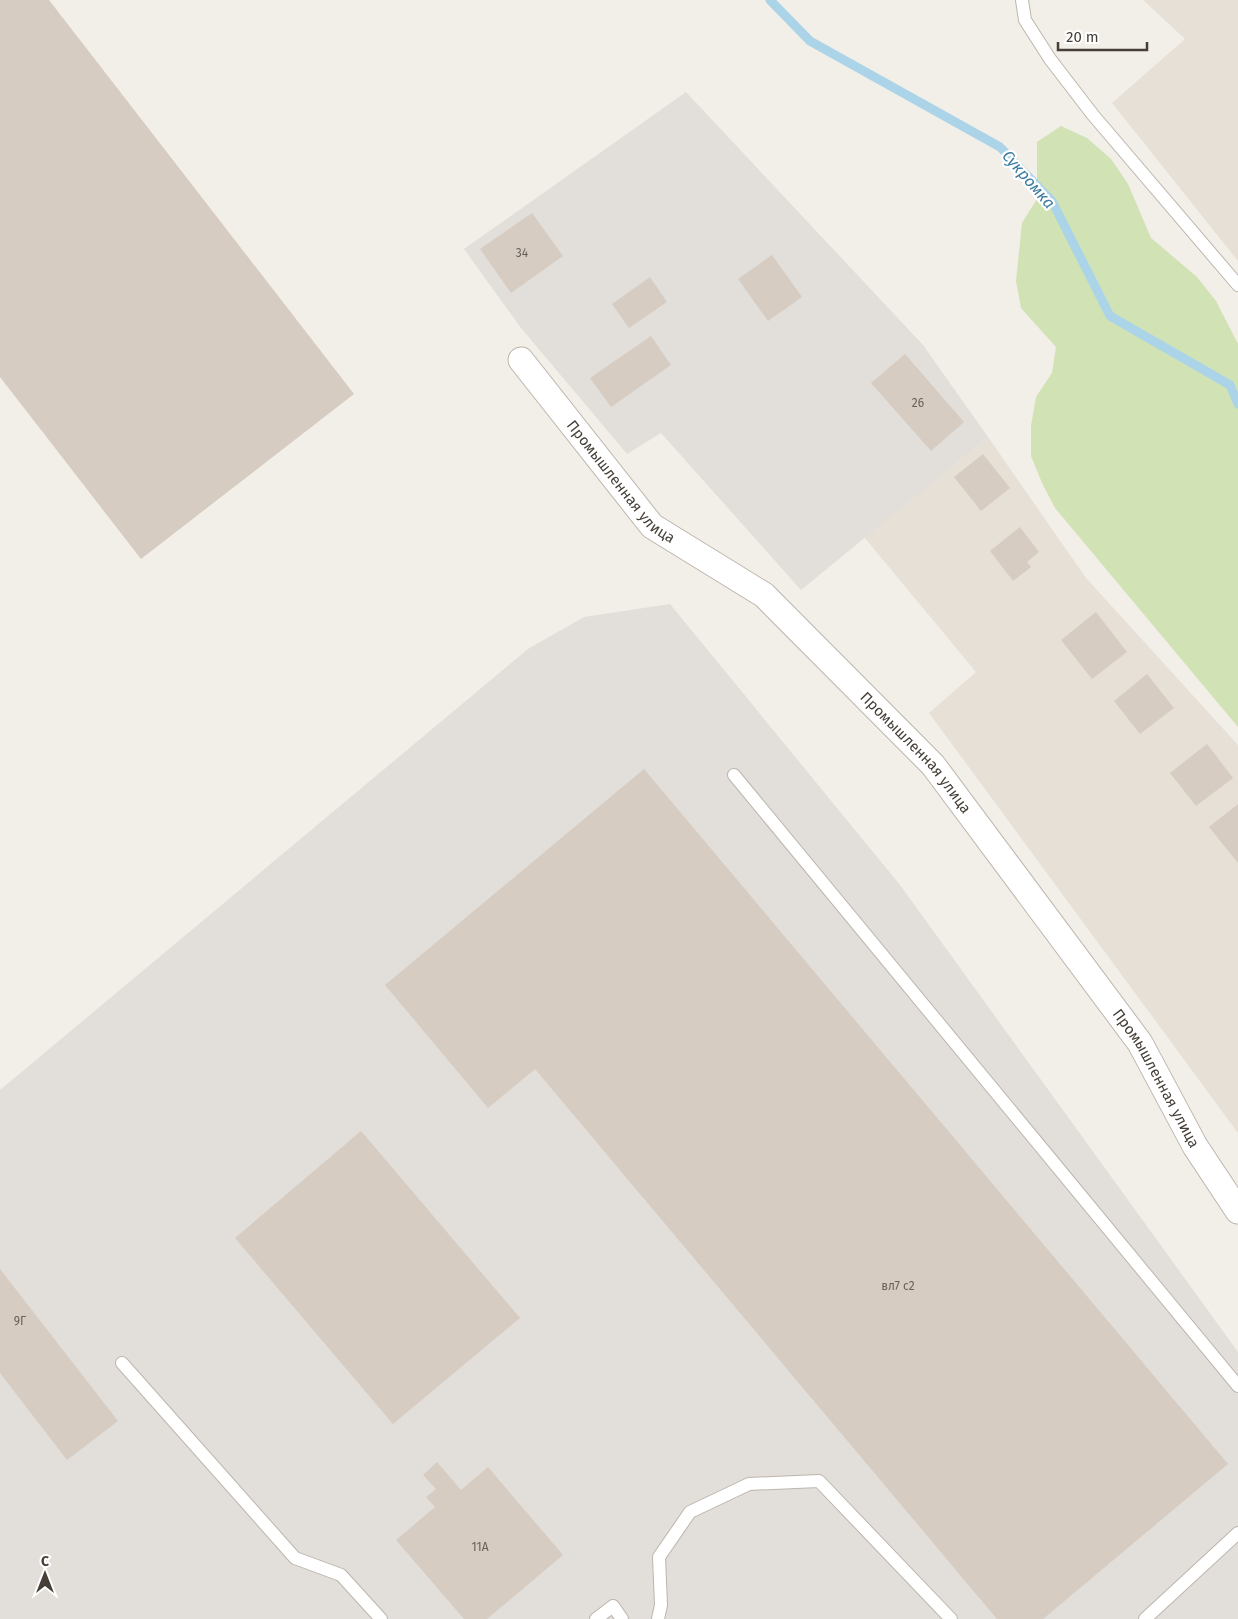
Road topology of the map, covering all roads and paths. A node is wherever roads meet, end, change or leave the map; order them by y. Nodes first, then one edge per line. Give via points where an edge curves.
1 (1022, 0) edge
2 (1238, 284) edge
3 (521, 360) dead end
4 (734, 775) dead end
5 (1238, 1211) edge
6 (122, 1363) dead end
7 (1238, 1386) edge
8 (1238, 1533) edge
9 (381, 1619) edge
10 (596, 1619) edge
11 (622, 1619) edge
12 (658, 1619) edge
13 (951, 1619) edge
14 (1145, 1619) edge

1 - 2 lane via 1025,20 1055,66
3 - 5 street, Промышленная улица via 652,526 764,595 933,765 1140,1043 1195,1146
4 - 7 lane
6 - 9 lane via 295,1558 341,1575
8 - 14 lane
10 - 11 lane via 613,1606
12 - 13 lane via 661,1605 659,1558 690,1512 749,1484 819,1480

